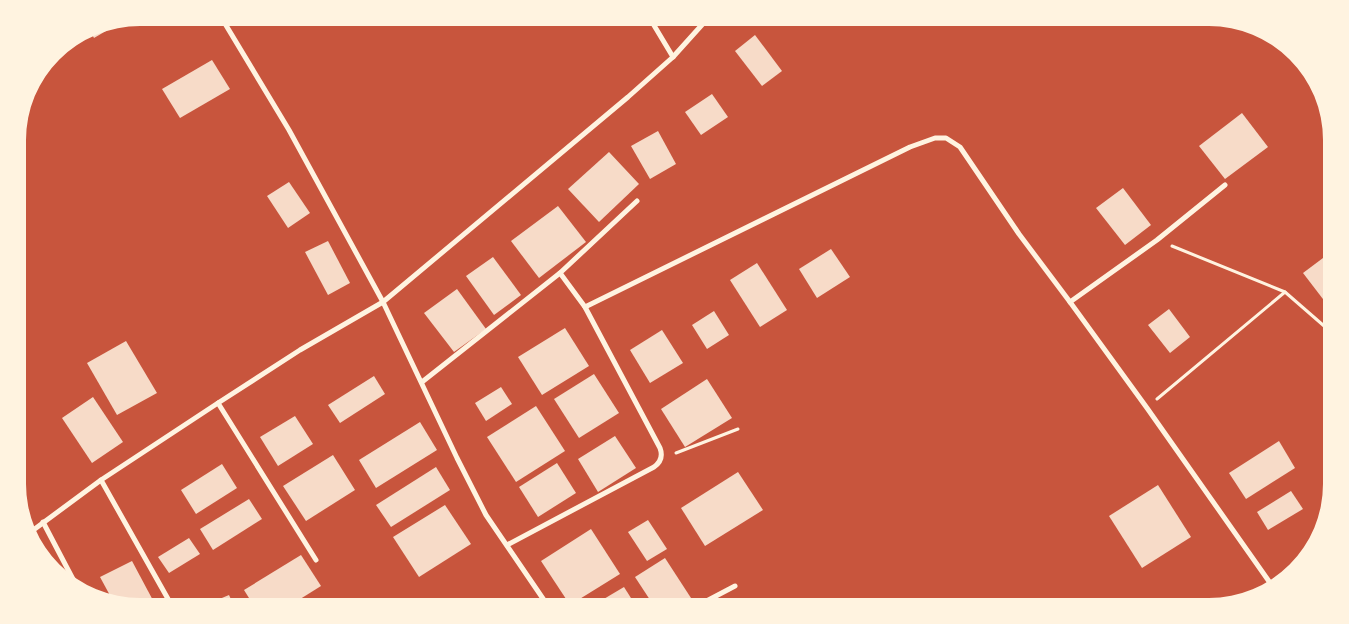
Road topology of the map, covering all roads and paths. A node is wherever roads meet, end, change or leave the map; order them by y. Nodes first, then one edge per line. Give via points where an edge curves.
1 (227, 26) edge
2 (654, 26) edge
3 (702, 26) edge
4 (673, 57) junction
5 (1225, 185) dead end
6 (637, 201) dead end
7 (1157, 240) junction
8 (560, 273) junction
9 (1285, 292) junction
10 (383, 302) junction
11 (1070, 302) junction
12 (584, 307) junction
13 (1323, 325) edge
14 (422, 382) junction
15 (218, 403) junction
16 (1147, 408) junction
17 (738, 428) dead end
18 (661, 458) junction
19 (101, 480) junction
20 (43, 522) junction
21 (36, 528) edge
22 (507, 545) junction
23 (316, 560) dead end
24 (70, 573) edge
25 (1268, 580) edge
26 (735, 586) dead end
27 (167, 598) edge
28 (543, 598) edge
29 (712, 598) edge

1 - 10 street via 289,130
2 - 4 street
3 - 4 street
4 - 10 street
5 - 7 street
6 - 8 street
7 - 9 path
7 - 11 street
8 - 12 street
8 - 14 street
9 - 13 path
9 - 16 path
10 - 14 street
10 - 15 street
11 - 12 street via 960,147 946,138 935,138 910,147
11 - 16 street
12 - 18 street via 660,448
14 - 22 street via 456,458 486,515
15 - 19 street
15 - 23 street
16 - 25 street
17 - 18 path
18 - 22 street via 654,466
19 - 20 street
19 - 27 street
20 - 21 street
20 - 24 street
22 - 28 street
26 - 29 street

